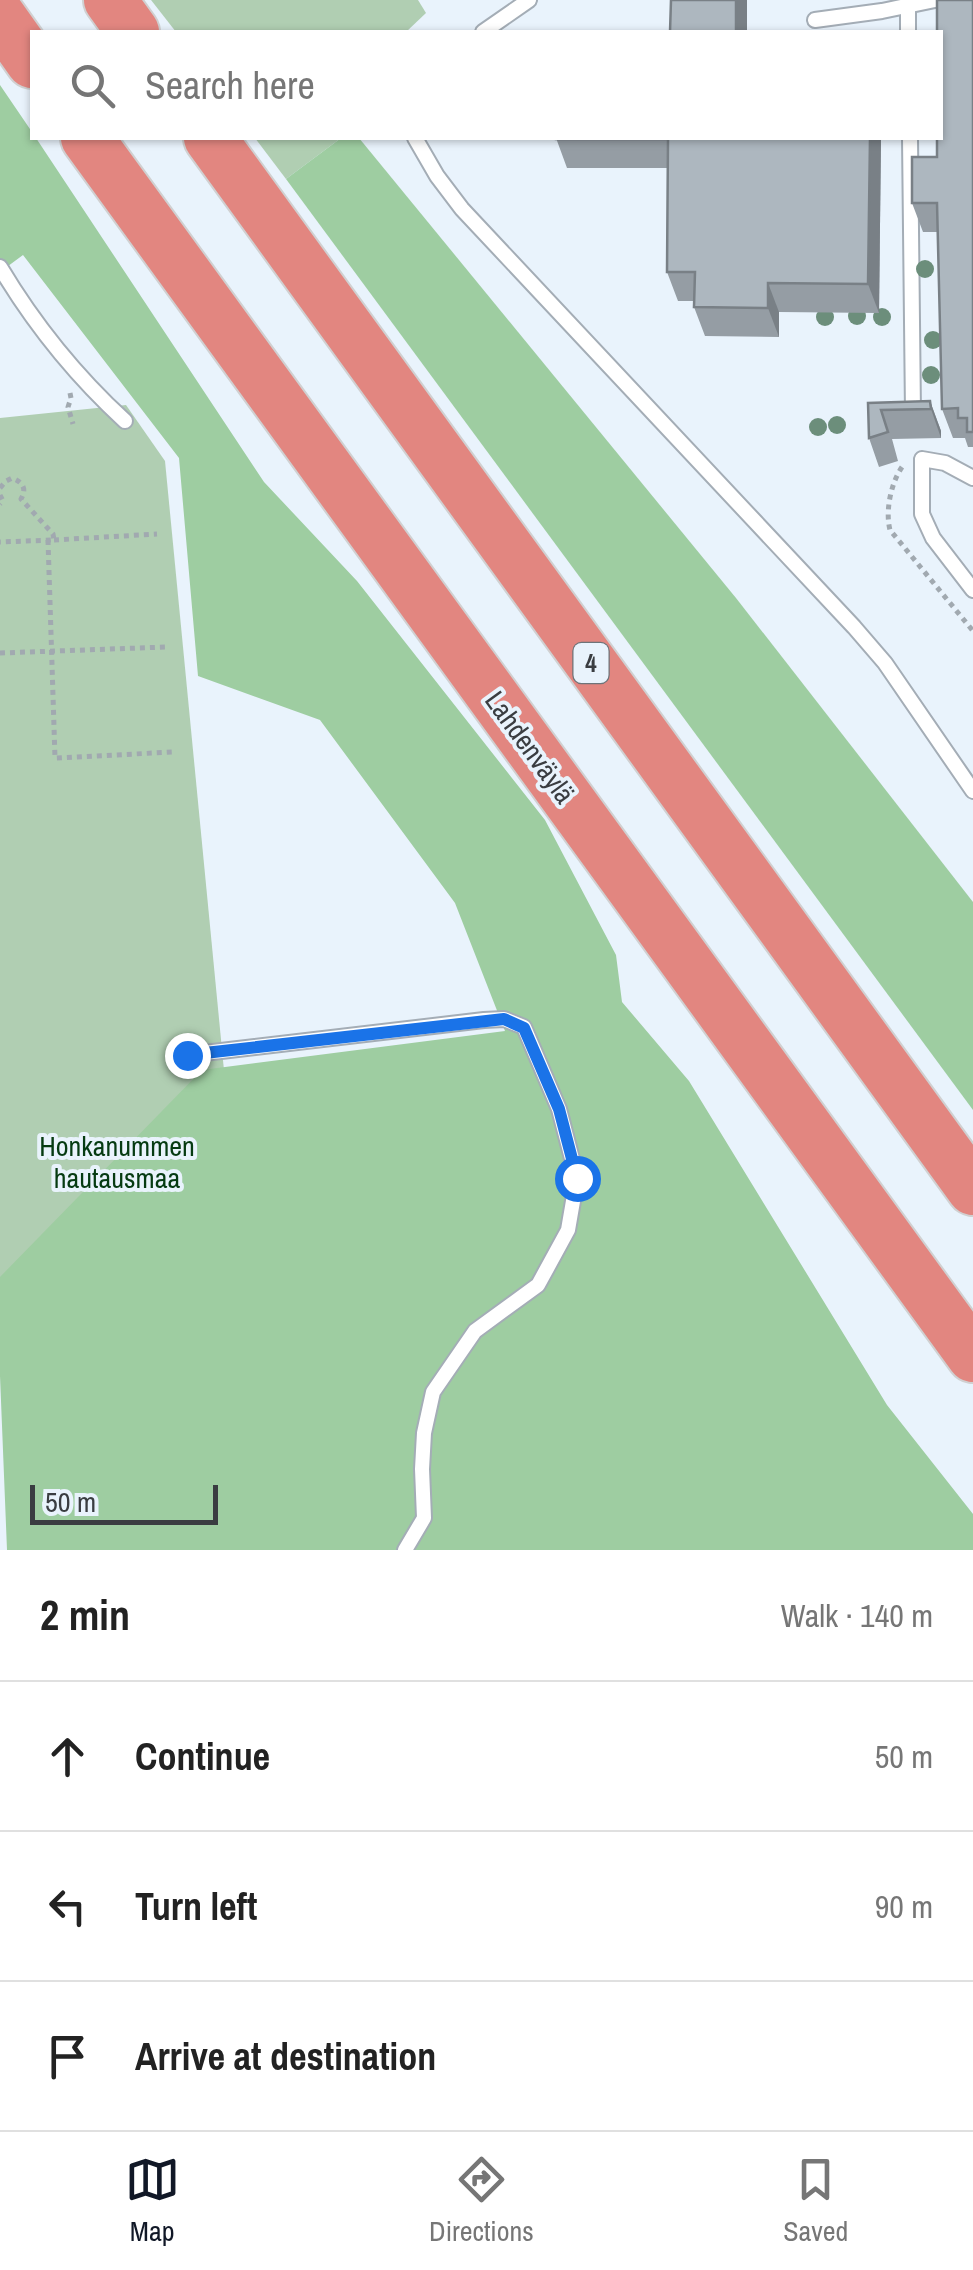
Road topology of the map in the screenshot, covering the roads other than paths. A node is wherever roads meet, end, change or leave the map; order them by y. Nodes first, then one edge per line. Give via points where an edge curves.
1 (110, 0) edge
2 (530, 0) edge
3 (935, 0) edge
4 (908, 3) edge
5 (0, 17) edge
6 (814, 20) dead end
7 (132, 30) edge
8 (486, 30) edge
9 (908, 30) edge
10 (30, 59) edge
11 (88, 140) edge
12 (211, 140) edge
13 (416, 140) edge
14 (910, 140) edge
15 (0, 267) edge
16 (913, 413) edge
17 (125, 421) dead end
18 (973, 478) edge
19 (973, 590) edge
20 (973, 790) edge
21 (187, 1055) dead end
22 (973, 1189) edge
23 (973, 1356) edge
24 (405, 1550) edge

1 - 7 highway
2 - 8 lane
3 - 4 lane
4 - 6 lane
4 - 9 lane
5 - 10 highway
11 - 23 highway, Lahdenväylä
12 - 22 highway, 4
13 - 20 lane via 462,209 854,627
14 - 16 lane
15 - 17 lane via 46,335
18 - 19 lane via 945,462 922,459 922,514
21 - 24 lane via 484,1020 524,1028 559,1109 577,1178 568,1230 538,1285 475,1331 433,1392 424,1433 424,1518

